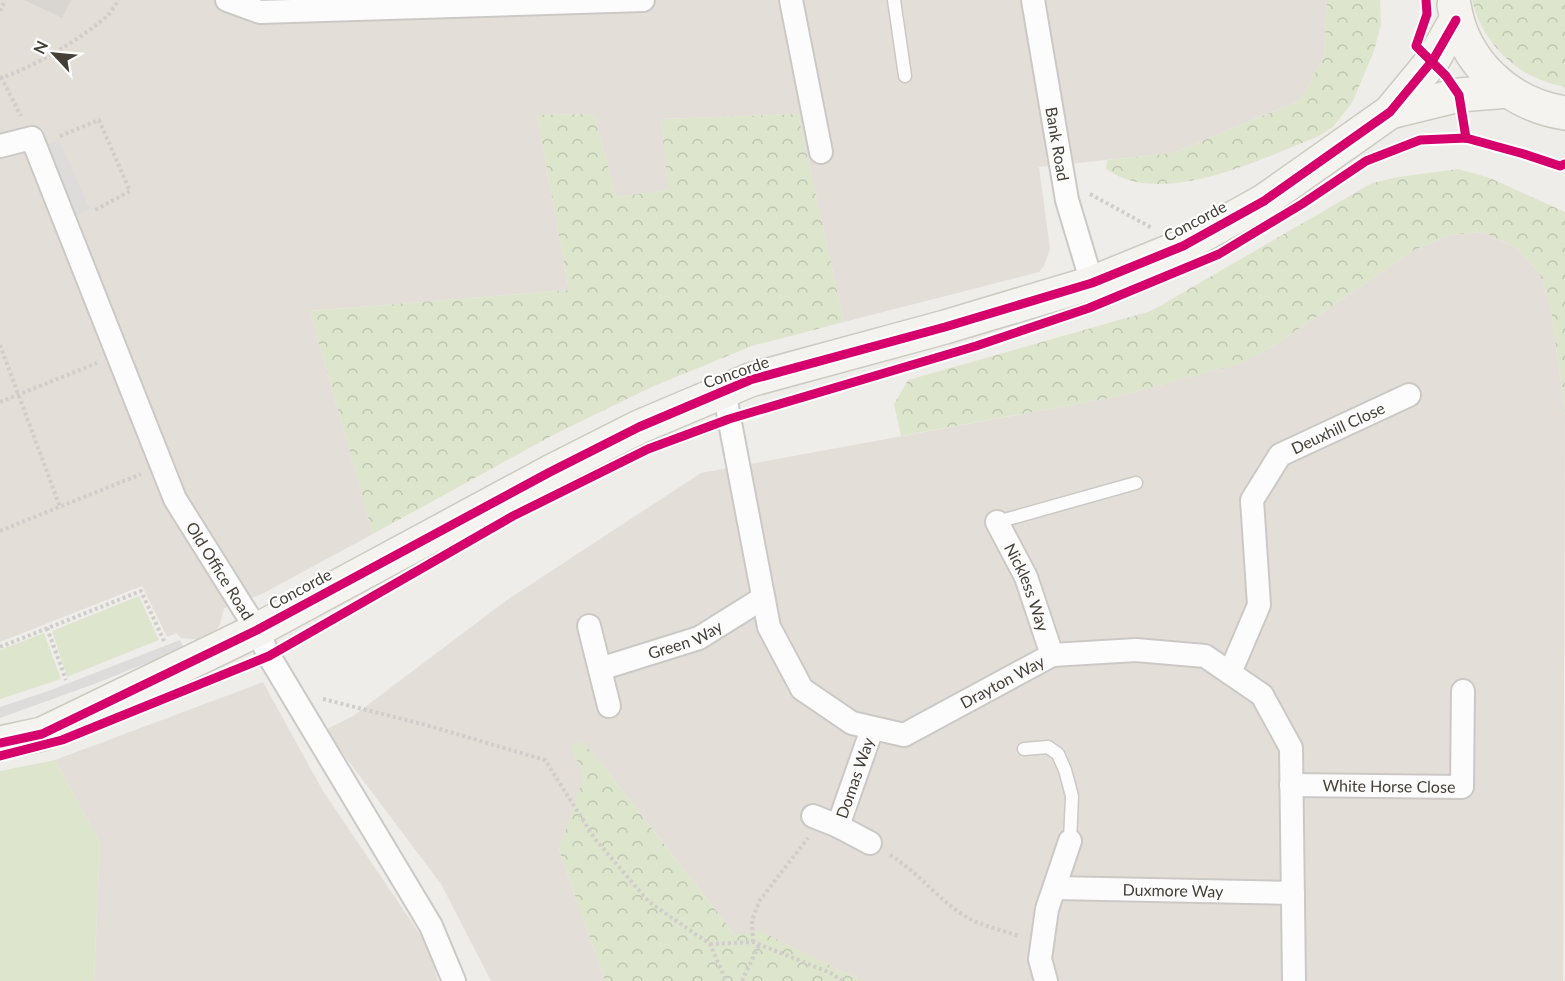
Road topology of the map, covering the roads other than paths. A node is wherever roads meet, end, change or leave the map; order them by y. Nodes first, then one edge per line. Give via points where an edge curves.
1 (227, 0) edge
2 (643, 0) edge
3 (791, 0) edge
4 (894, 0) edge
5 (1034, 0) edge
6 (390, 4) edge
7 (1455, 10) edge
8 (904, 76) dead end
9 (1508, 91) junction
10 (1390, 112) junction
11 (1565, 112) edge
12 (0, 146) edge
13 (821, 152) dead end
14 (1092, 283) junction
15 (724, 391) junction
16 (1409, 395) dead end
17 (1136, 483) dead end
18 (997, 522) joint
19 (763, 598) junction
20 (589, 626) dead end
21 (257, 630) junction
22 (1052, 655) junction
23 (600, 669) junction
24 (1230, 673) junction
25 (1463, 691) dead end
26 (609, 706) dead end
27 (872, 729) junction
28 (0, 742) edge
29 (1024, 749) dead end
30 (1291, 785) junction
31 (1070, 841) joint
32 (870, 843) road end
33 (1055, 888) junction
34 (1293, 893) junction
35 (454, 981) edge
36 (1046, 981) edge
37 (1294, 981) edge

1 - 6 street via 260,12
2 - 6 street
3 - 13 street
4 - 8 lane
5 - 14 street, Bank Road via 1067,200
7 - 9 street via 1461,36 1474,57
7 - 10 street, Concorde via 1433,60
9 - 10 street, Concorde via 1459,95
9 - 11 street via 1532,104
10 - 14 street, Concorde via 1264,201 1184,246
12 - 21 street, Old Office Road via 32,138 175,499
14 - 15 street, Concorde via 750,380
15 - 19 street, Drayton Way
15 - 21 street, Concorde via 639,427 550,472
16 - 24 street, Deuxhill Close via 1280,455 1252,500 1259,605
17 - 18 lane
18 - 22 street, Nickless Way via 1026,577
19 - 23 street, Green Way via 699,638
19 - 27 street, Drayton Way via 769,627 802,689 852,723
20 - 23 street
21 - 28 street, Concorde via 42,734
21 - 35 street, Old Office Road via 431,926
22 - 24 street, Drayton Way via 1136,650 1205,656
22 - 27 street, Drayton Way via 904,735
23 - 26 street
24 - 30 street, Drayton Way via 1262,695 1291,748
25 - 30 street, White Horse Close via 1462,787
27 - 32 street, Domas Way via 823,821
29 - 31 lane via 1048,747 1058,754 1072,796
30 - 34 street, Drayton Way
31 - 33 street
33 - 34 street, Duxmore Way
33 - 36 street via 1047,909 1040,959
34 - 37 street, Drayton Way

